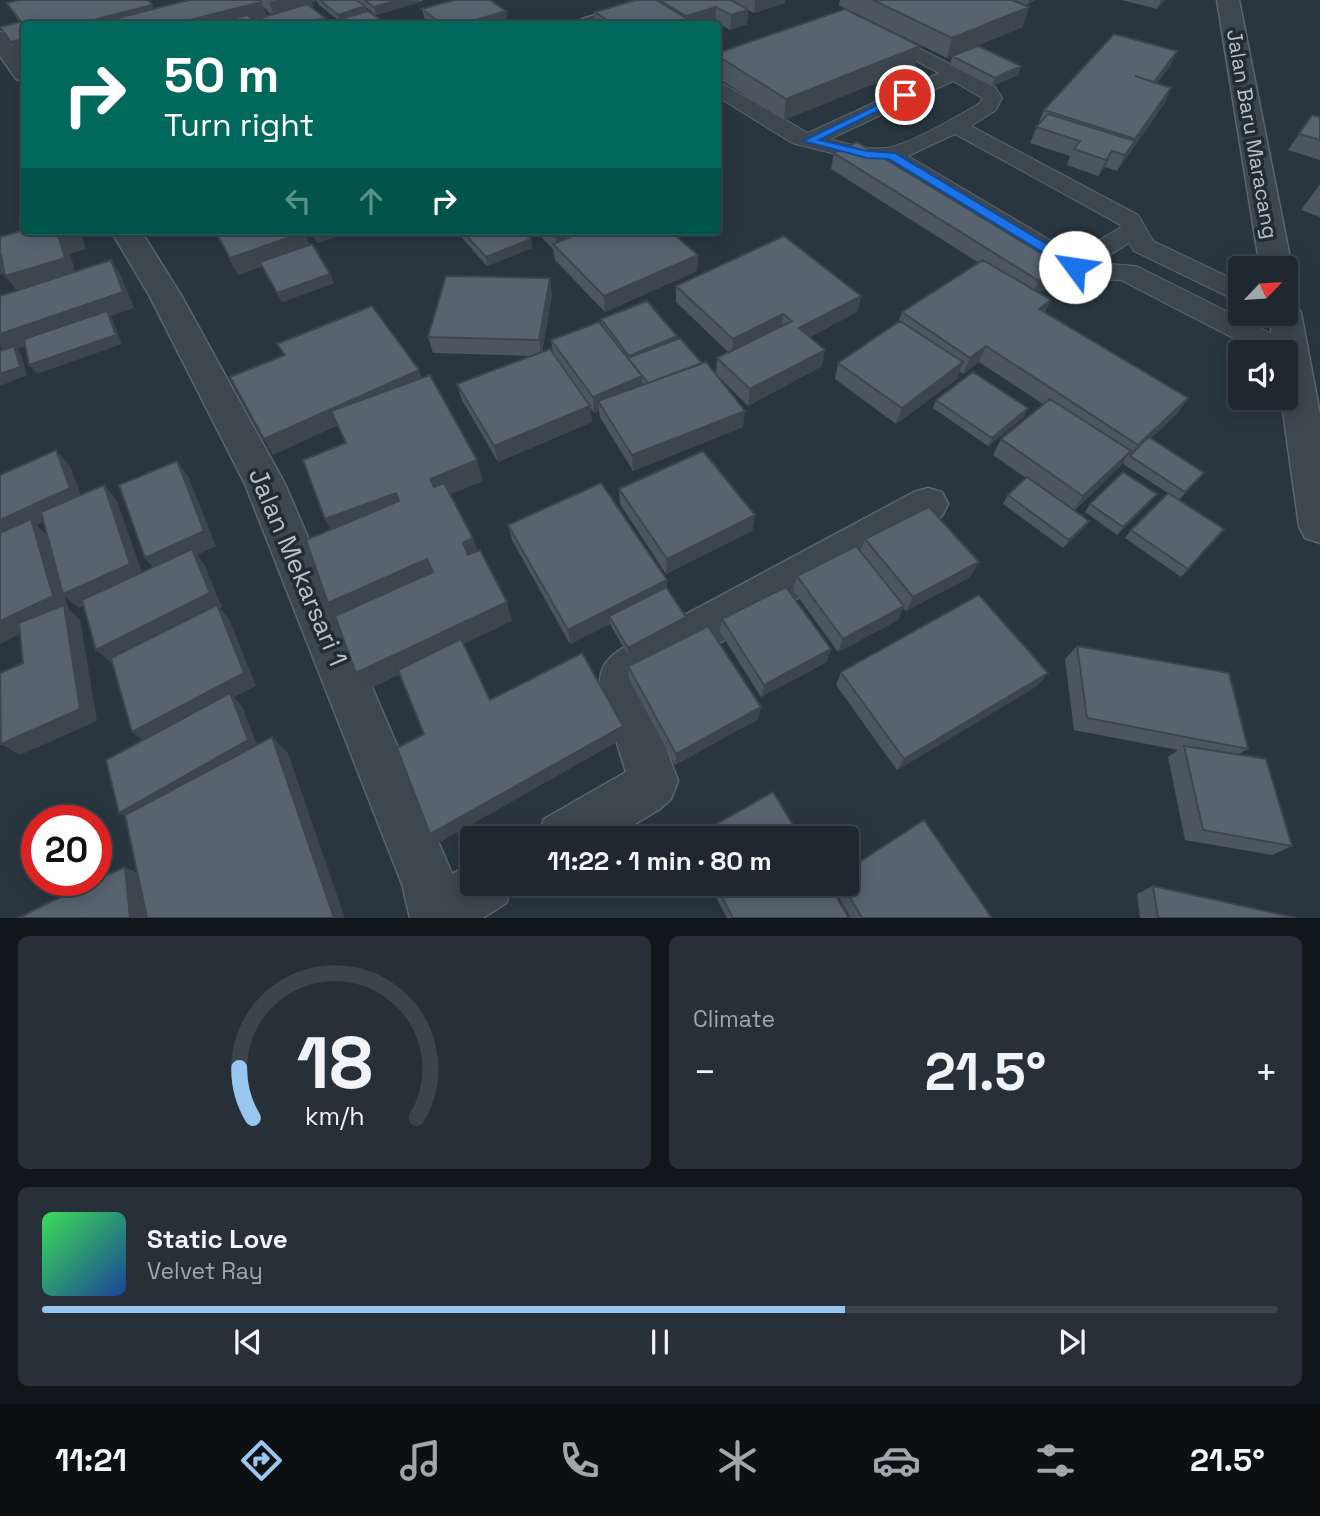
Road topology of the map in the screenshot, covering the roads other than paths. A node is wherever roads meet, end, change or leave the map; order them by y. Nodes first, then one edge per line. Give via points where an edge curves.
1 (656, 0) edge
2 (1228, 0) edge
3 (599, 21) edge
4 (868, 29) edge
5 (0, 40) edge
6 (21, 70) edge
7 (954, 73) junction
8 (721, 91) edge
9 (956, 126) junction
10 (808, 141) junction
11 (891, 155) junction
12 (1134, 229) junction
13 (128, 235) edge
14 (1274, 256) edge
15 (1075, 267) junction
16 (1228, 288) edge
17 (1261, 340) edge
18 (1298, 410) edge
19 (928, 504) edge
20 (1320, 526) edge
21 (584, 826) edge
22 (468, 896) edge
23 (438, 915) edge

1 - 3 street
2 - 14 street, Jalan Baru Maracang
4 - 7 lane
5 - 6 street
7 - 9 lane via 992,98 989,106
7 - 10 lane
8 - 10 lane
9 - 11 lane
9 - 12 lane via 1129,220
10 - 11 lane via 867,155
11 - 15 lane
12 - 15 lane
12 - 16 lane via 1143,246
13 - 23 street, Jalan Mekarsari 1 via 265,484
15 - 17 lane via 1090,273 1127,272
18 - 20 street
19 - 21 street via 623,674 623,696 653,781
22 - 23 street

